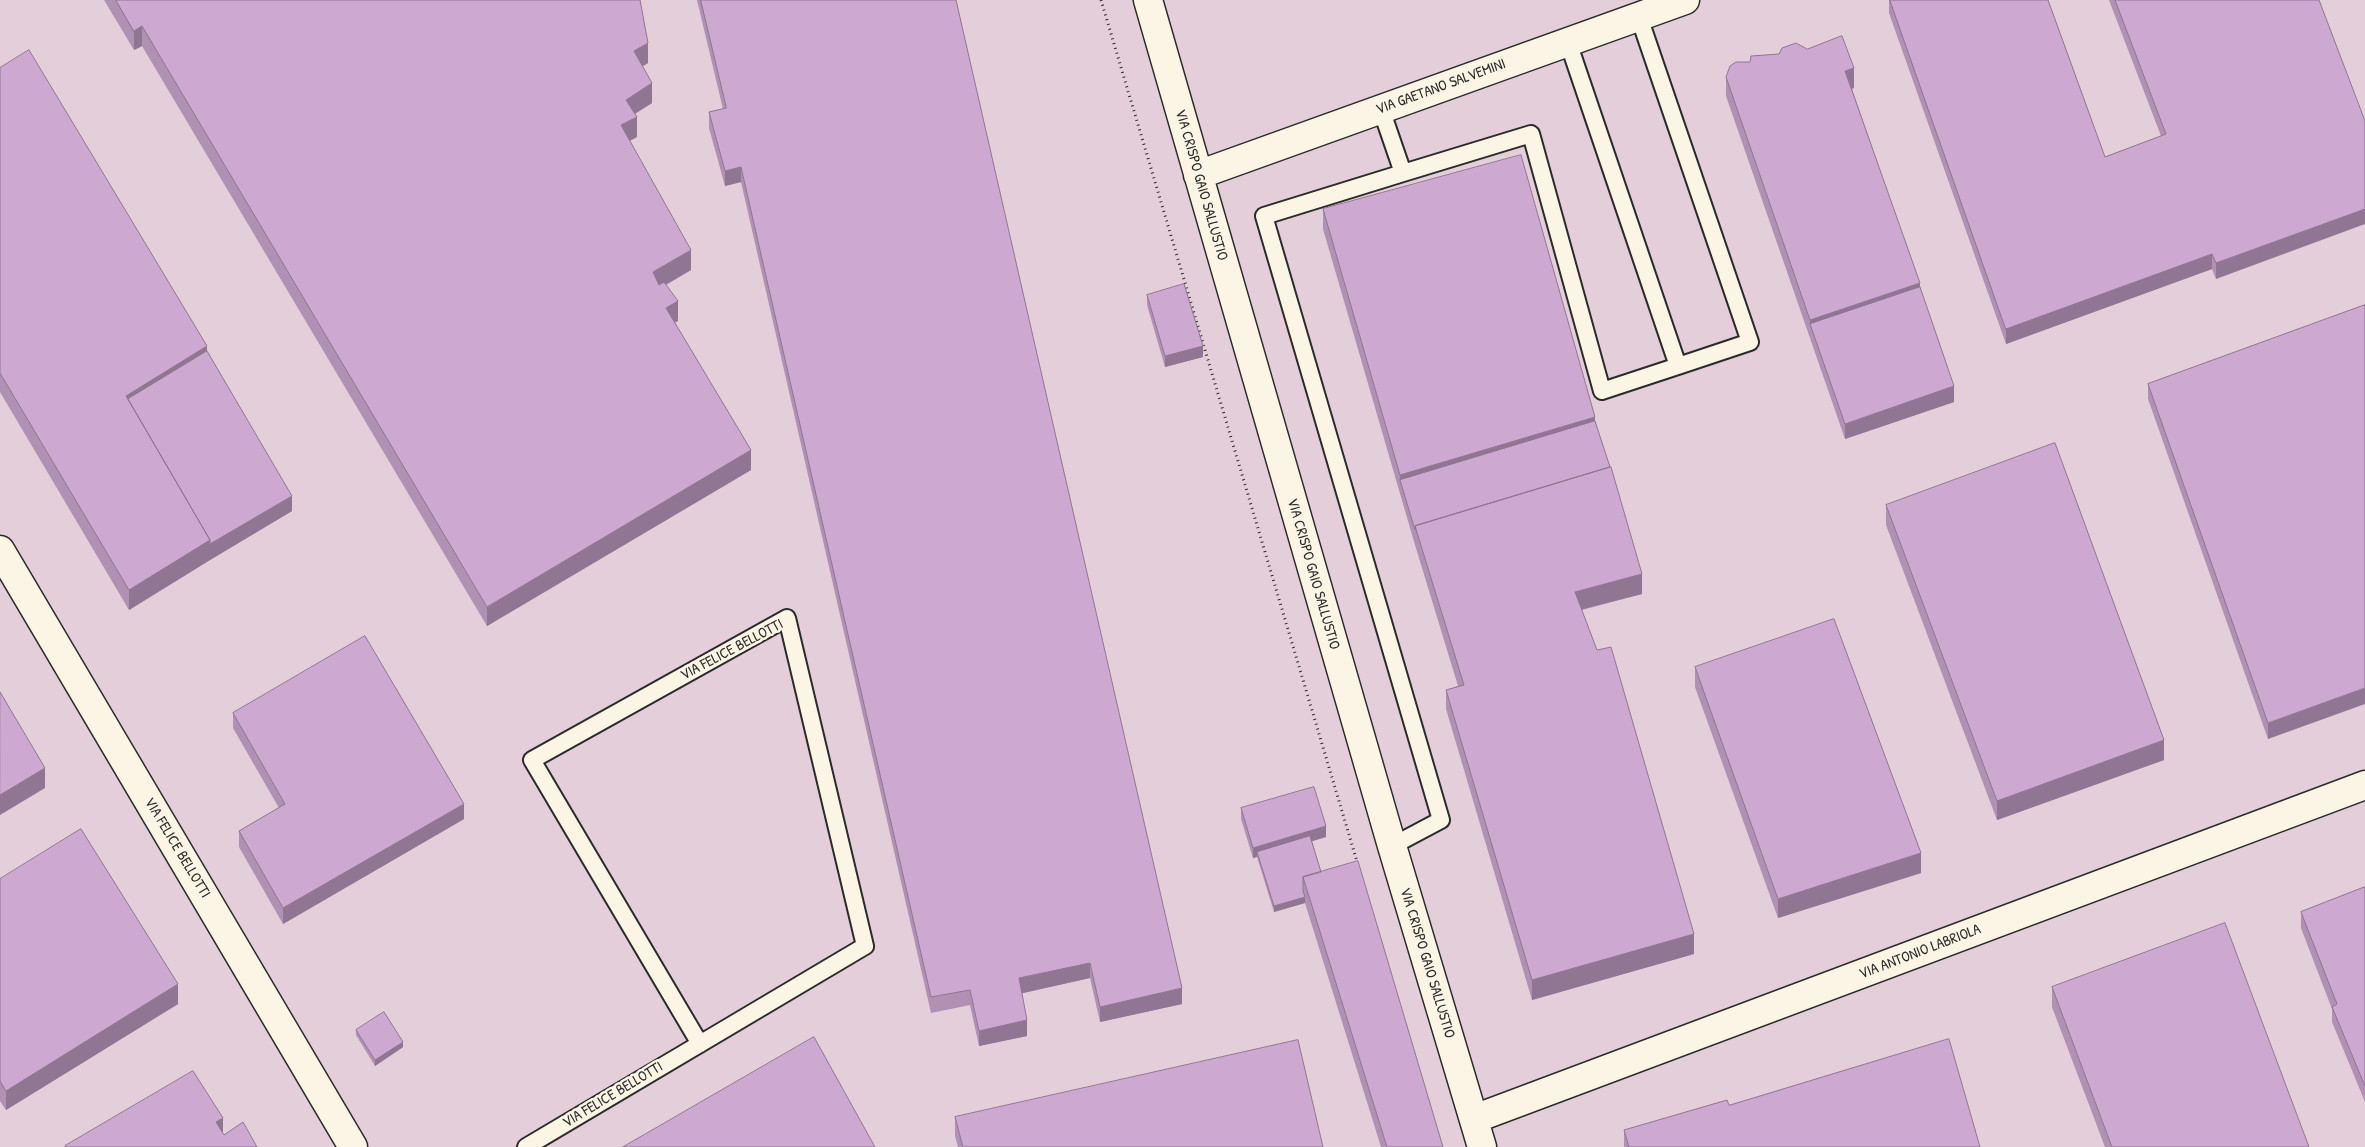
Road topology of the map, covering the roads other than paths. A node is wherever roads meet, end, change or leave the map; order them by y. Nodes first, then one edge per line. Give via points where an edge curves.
1 (1148, 0) edge
2 (1685, 0) edge
3 (1639, 16) junction
4 (1568, 42) junction
5 (1381, 109) junction
6 (1403, 173) junction
7 (1198, 175) junction
8 (1678, 366) junction
9 (0, 550) edge
10 (2365, 785) edge
11 (1392, 846) junction
12 (700, 1044) junction
13 (1474, 1119) junction
14 (353, 1147) edge
15 (526, 1147) edge
16 (1482, 1147) edge

1 - 7 street, VIA CRISPO GAIO SALLUSTIO
2 - 3 street, VIA GAETANO SALVEMINI
3 - 4 street, VIA GAETANO SALVEMINI
3 - 8 lane via 1750,342
4 - 5 street, VIA GAETANO SALVEMINI
4 - 8 lane
5 - 6 lane
5 - 7 street, VIA GAETANO SALVEMINI
6 - 8 lane via 1531,134 1602,392
6 - 11 lane via 1264,216 1441,820
7 - 11 street, VIA CRISPO GAIO SALLUSTIO
9 - 14 street, VIA FELICE BELLOTTI
10 - 13 street, VIA ANTONIO LABRIOLA
11 - 13 street, VIA CRISPO GAIO SALLUSTIO
12 - 12 lane, VIA FELICE BELLOTTI via 865,946 787,618 532,760
12 - 15 lane, VIA FELICE BELLOTTI
13 - 16 street, VIA CRISPO GAIO SALLUSTIO

